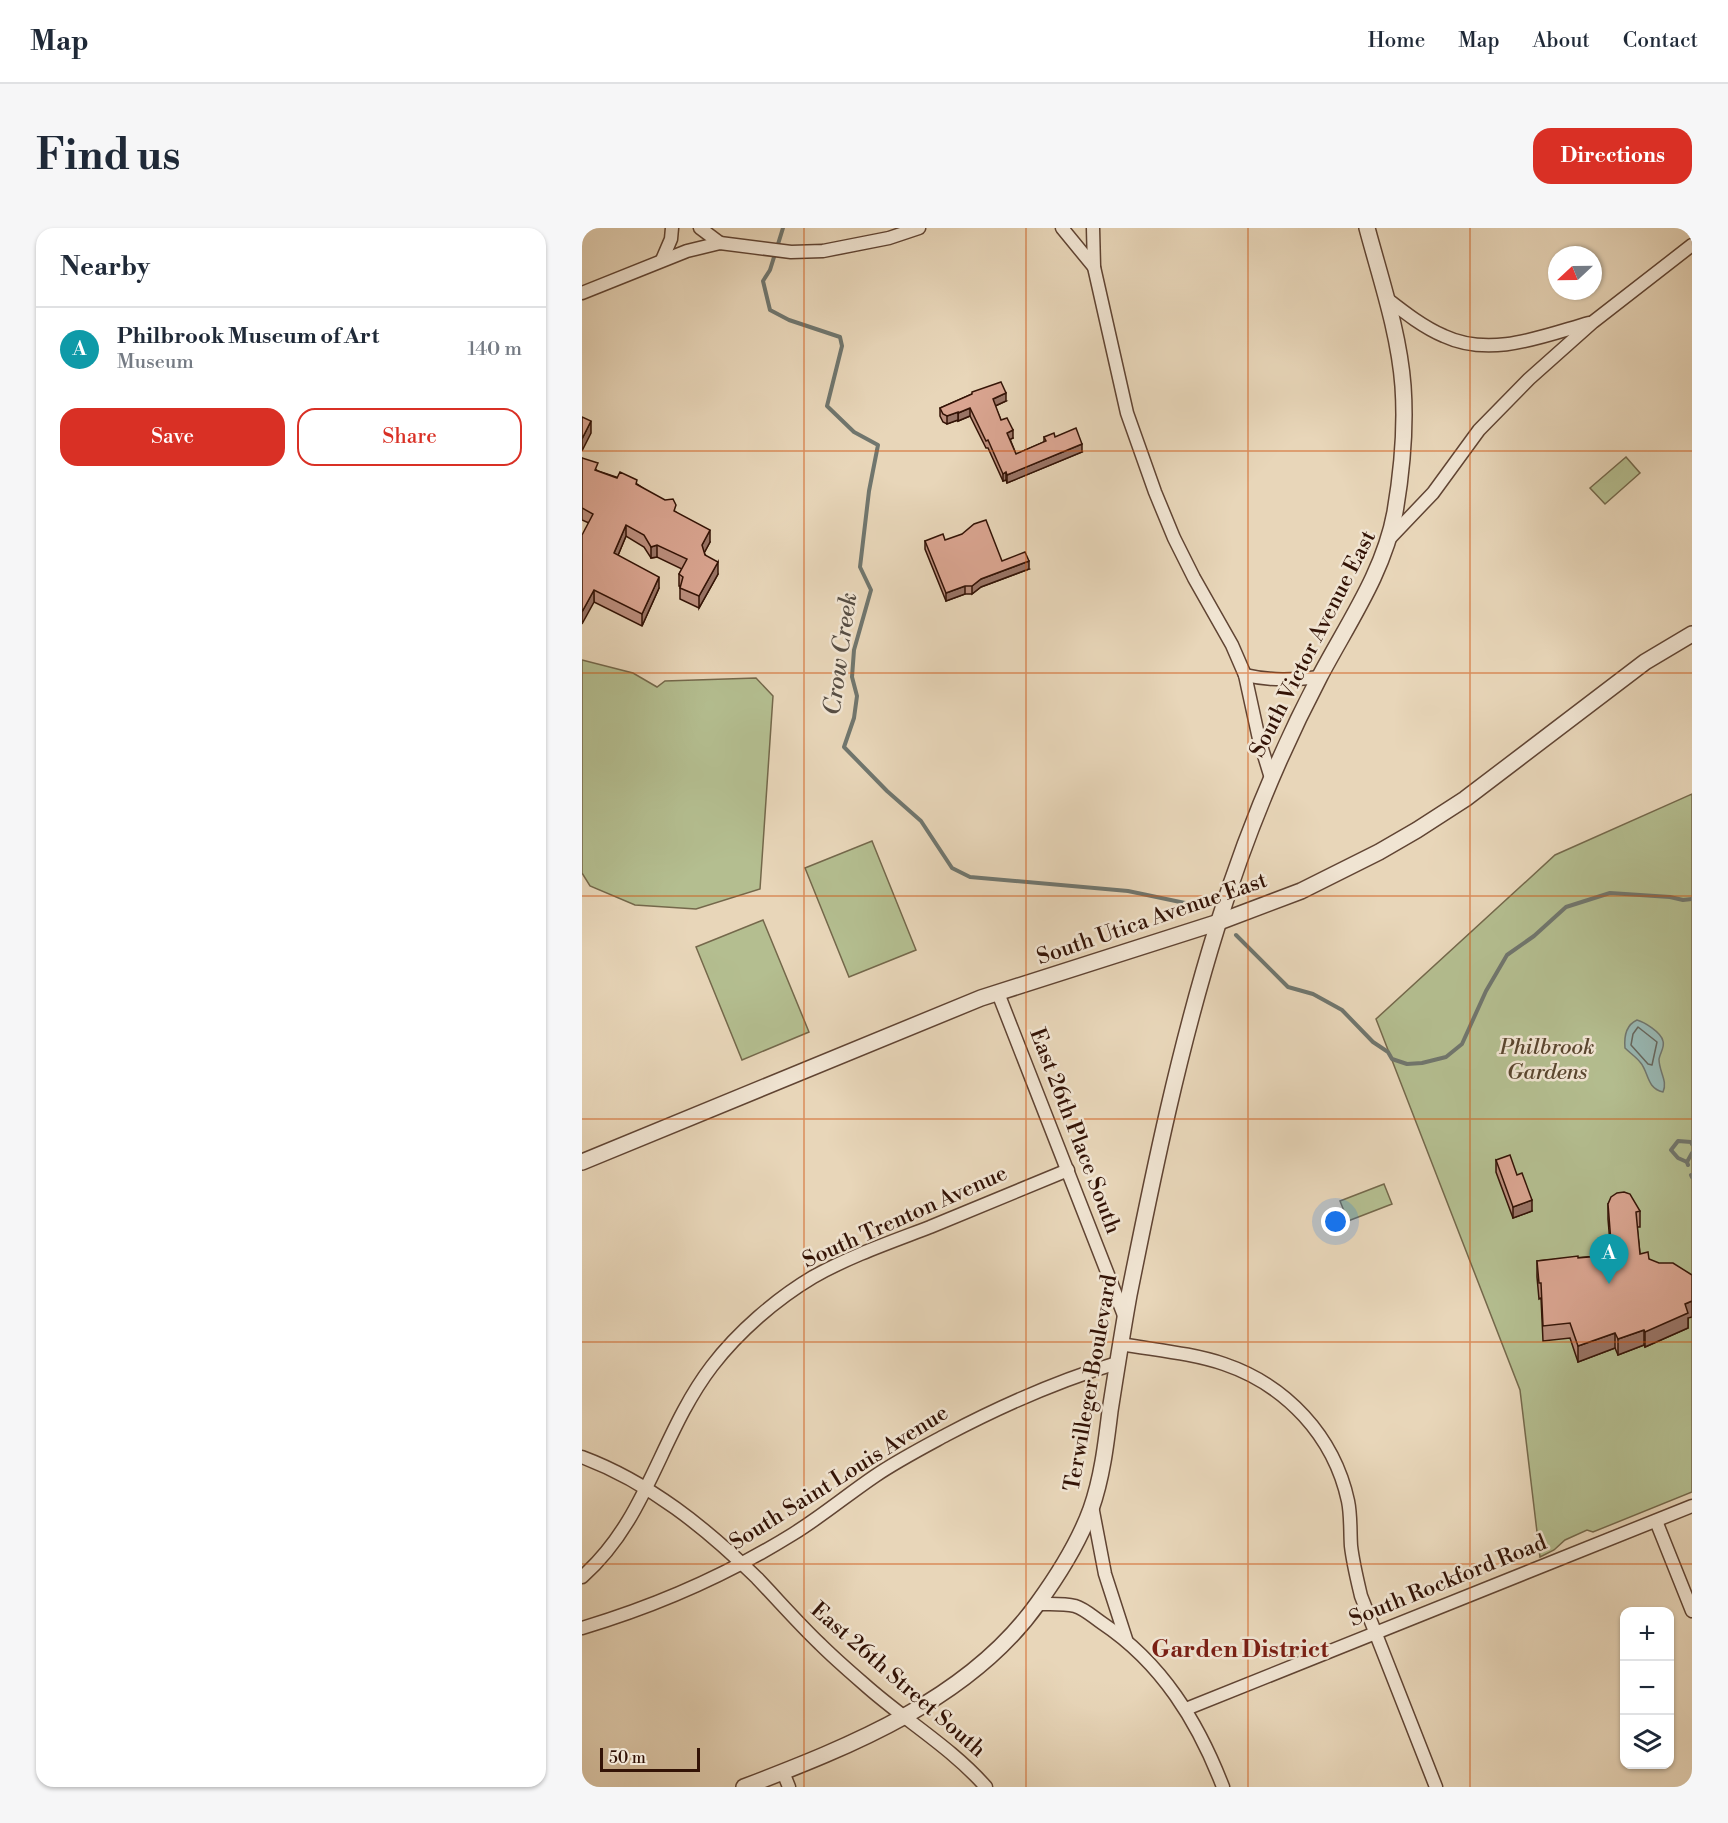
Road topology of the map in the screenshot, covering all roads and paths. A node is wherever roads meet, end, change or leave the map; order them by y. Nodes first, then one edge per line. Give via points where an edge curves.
1 (672, 228) edge
2 (700, 228) edge
3 (919, 228) edge
4 (1062, 228) edge
5 (1093, 228) edge
6 (1367, 228) edge
7 (720, 243) junction
8 (1692, 245) edge
9 (662, 260) junction
10 (1094, 267) junction
11 (582, 293) edge
12 (1386, 298) junction
13 (1593, 322) junction
14 (1390, 538) junction
15 (1692, 634) edge
16 (1245, 675) junction
17 (1320, 677) junction
18 (1271, 778) junction
19 (1219, 922) junction
20 (998, 993) junction
21 (582, 1162) edge
22 (1068, 1170) junction
23 (1125, 1318) junction
24 (1120, 1344) junction
25 (1117, 1363) junction
26 (582, 1457) edge
27 (647, 1487) junction
28 (1092, 1506) junction
29 (1692, 1506) edge
30 (1656, 1521) junction
31 (741, 1563) junction
32 (582, 1577) edge
33 (1038, 1604) junction
34 (1692, 1611) edge
35 (582, 1628) edge
36 (1375, 1634) junction
37 (1126, 1639) junction
38 (1186, 1709) junction
39 (903, 1716) junction
40 (783, 1772) junction
41 (744, 1787) edge
42 (789, 1787) edge
43 (986, 1787) edge
44 (1224, 1787) edge
45 (1436, 1787) edge

1 - 9 street
2 - 7 street
3 - 7 street via 889,238 823,250 791,252
4 - 10 street
5 - 10 street
6 - 12 street
7 - 9 street
8 - 13 street, South Victor Avenue East
9 - 11 street
10 - 16 street via 1127,412 1155,492
12 - 13 street, South Victor Avenue East via 1445,337 1481,346 1527,340
12 - 14 street via 1398,346 1404,414 1402,463
13 - 14 street, South Victor Avenue East via 1479,430 1432,493
14 - 17 street, South Victor Avenue East via 1375,576
15 - 19 street, South Utica Avenue East via 1645,662 1492,779 1417,830 1301,891
16 - 17 street via 1283,681
16 - 18 street
17 - 18 street, South Victor Avenue East
18 - 19 street, South Victor Avenue East
19 - 20 street, South Utica Avenue East
19 - 23 street, Terwilleger Boulevard via 1183,1043 1159,1144
20 - 21 street, South Utica Avenue East
20 - 22 street, East 26th Place South
22 - 23 street, East 26th Place South
22 - 27 street, South Trenton Avenue via 858,1256 813,1277 777,1302 712,1366 689,1400
23 - 24 street, Terwilleger Boulevard
24 - 25 street, Terwilleger Boulevard
24 - 36 street via 1196,1357 1241,1370 1285,1397 1308,1420 1322,1438 1342,1479 1354,1568
25 - 28 street, Terwilleger Boulevard via 1104,1457
25 - 31 street, South Saint Louis Avenue via 1056,1383 967,1424 876,1476 793,1534
26 - 27 street, East 26th Street South
27 - 31 street, East 26th Street South
27 - 32 street, South Trenton Avenue via 628,1525
28 - 33 street, Terwilleger Boulevard via 1074,1547
28 - 37 street via 1105,1574
29 - 30 street, South Rockford Road
30 - 34 street
30 - 36 street, South Rockford Road
31 - 35 street, South Saint Louis Avenue via 635,1612
31 - 39 street, East 26th Street South via 821,1645
33 - 37 street via 1081,1608
33 - 39 street, Terwilleger Boulevard via 1005,1645 966,1679
36 - 38 street, South Rockford Road
36 - 45 street
37 - 38 street
38 - 44 street
39 - 40 street, Terwilleger Boulevard
39 - 43 street, East 26th Street South via 950,1752
40 - 41 street, Terwilleger Boulevard
40 - 42 street

